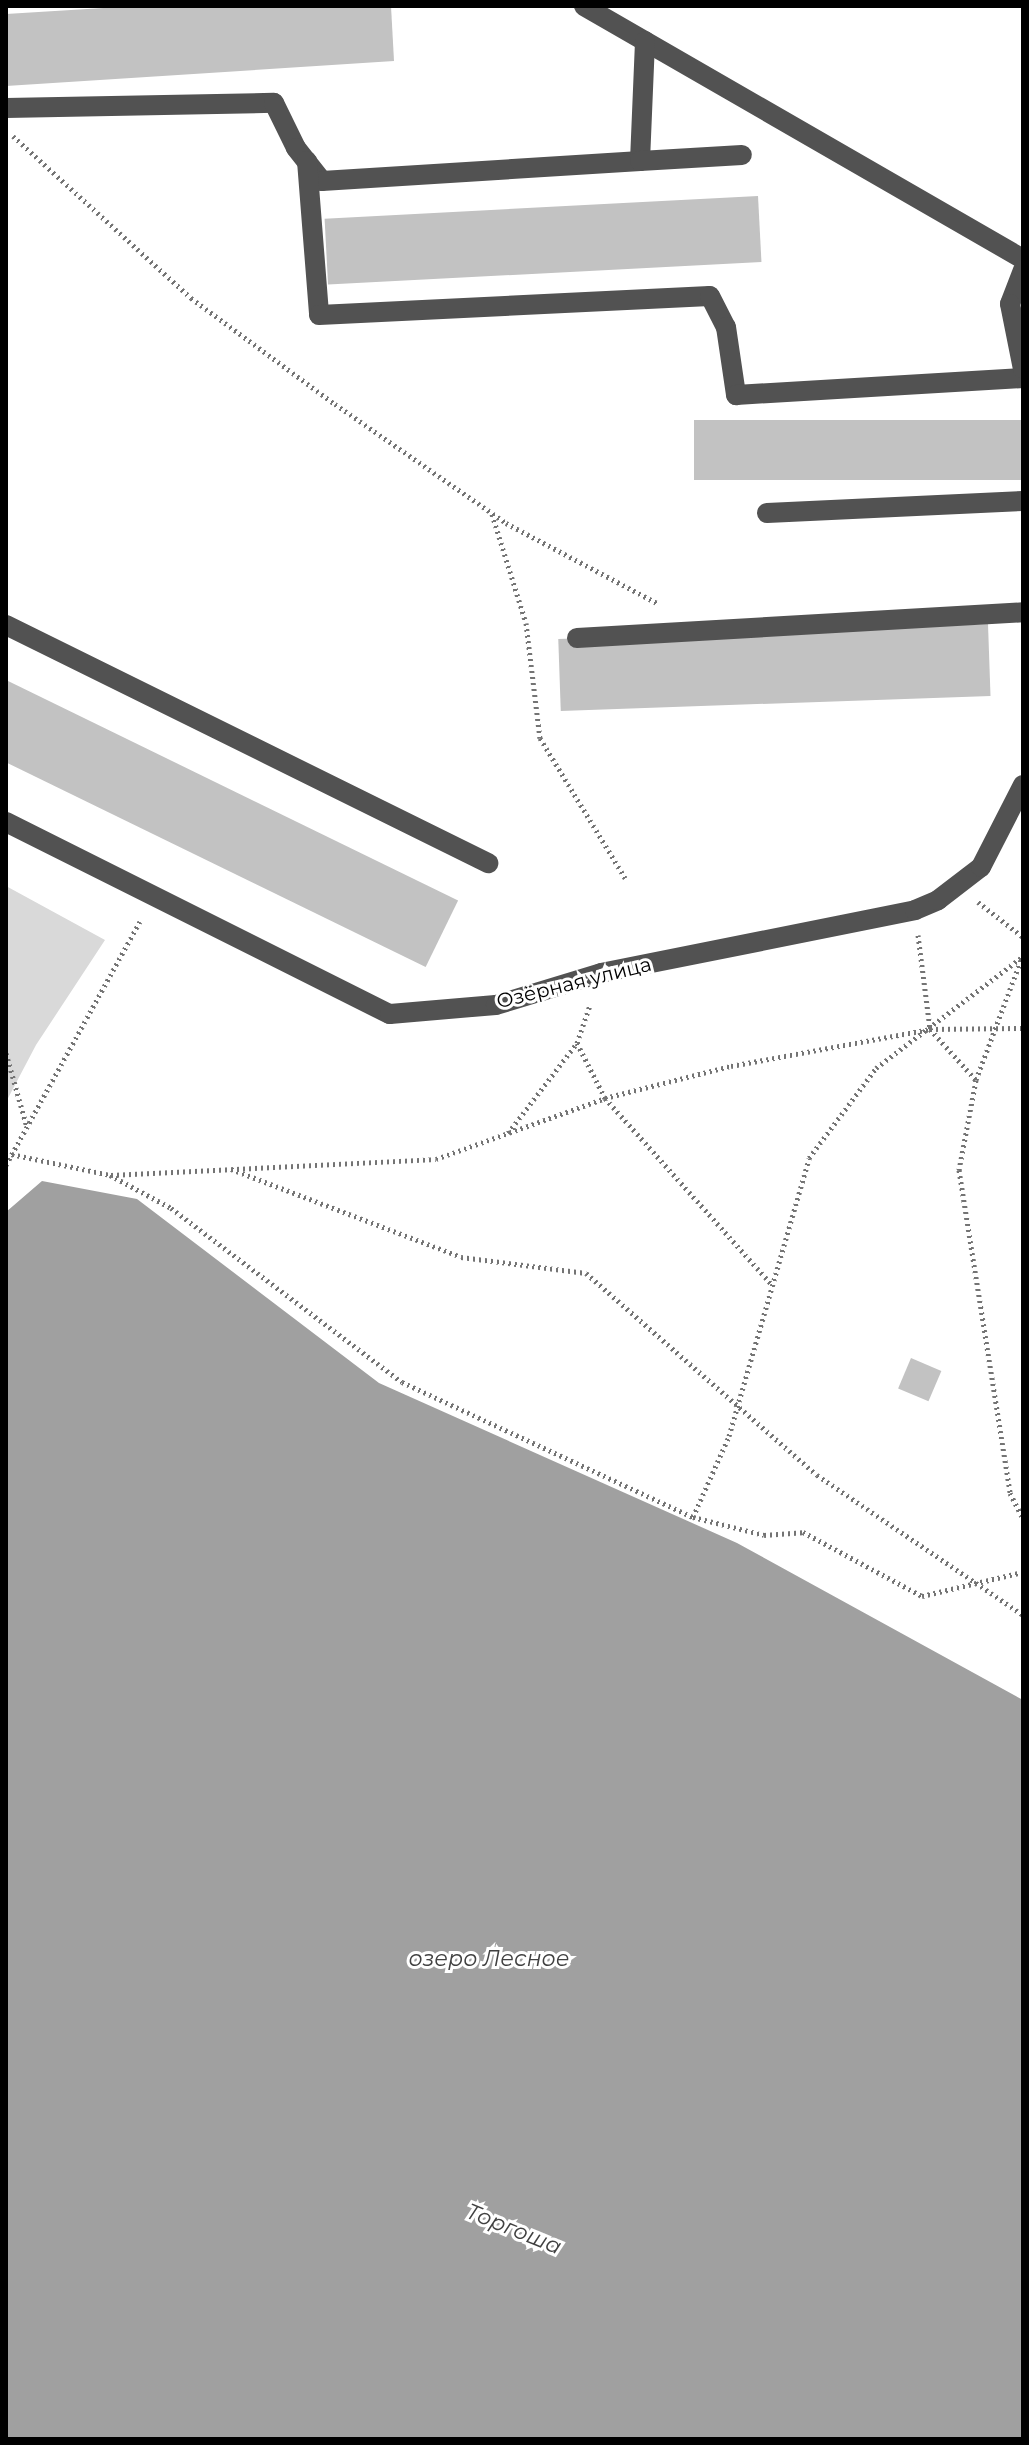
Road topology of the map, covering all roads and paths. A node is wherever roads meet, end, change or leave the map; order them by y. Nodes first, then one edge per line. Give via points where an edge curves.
1 (584, 6) edge
2 (645, 41) junction
3 (6, 108) edge
4 (6, 130) edge
5 (742, 155) dead end
6 (307, 161) junction
7 (640, 161) junction
8 (1023, 259) edge
9 (1023, 270) edge
10 (1023, 369) edge
11 (1023, 378) edge
12 (1023, 501) edge
13 (491, 513) junction
14 (767, 513) dead end
15 (1023, 612) edge
16 (6, 625) edge
17 (706, 629) junction
18 (577, 638) dead end
19 (1023, 785) edge
20 (6, 822) edge
21 (488, 863) dead end
22 (625, 878) dead end
23 (958, 887) junction
24 (155, 895) junction
25 (915, 910) junction
26 (1023, 937) edge
27 (1023, 956) edge
28 (601, 973) junction
29 (1023, 1028) edge
30 (930, 1029) junction
31 (996, 1029) junction
32 (577, 1043) junction
33 (6, 1053) edge
34 (976, 1080) junction
35 (605, 1098) junction
36 (27, 1127) junction
37 (507, 1134) junction
38 (10, 1153) edge
39 (6, 1165) edge
40 (231, 1169) junction
41 (110, 1175) junction
42 (773, 1286) junction
43 (737, 1408) junction
44 (693, 1517) junction
45 (1023, 1518) edge
46 (1023, 1572) edge
47 (972, 1584) junction
48 (1023, 1615) edge

1 - 2 street
2 - 7 street
2 - 8 street
3 - 6 street via 274,103
4 - 13 path via 191,298
5 - 7 street
6 - 7 street via 322,181
6 - 11 street via 319,315 710,296 726,327 736,395
9 - 10 street via 1010,304
12 - 14 street
13 - 17 path
13 - 22 path via 526,623 540,738
15 - 17 street
16 - 21 street
17 - 18 street
19 - 23 street, Озёрная улица via 981,867
20 - 24 street, Озёрная улица
23 - 25 street, Озёрная улица
23 - 26 path
24 - 28 street, Озёрная улица via 390,1014 496,1005
24 - 36 path
25 - 28 street, Озёрная улица
25 - 30 path
27 - 30 path
27 - 31 path
28 - 32 path
29 - 31 path
30 - 31 path
30 - 34 path
30 - 35 path via 731,1066
30 - 42 path via 876,1068 809,1158
31 - 34 path
32 - 35 path
32 - 37 path
33 - 36 path
34 - 45 path via 959,1170 1010,1493
35 - 37 path
35 - 42 path
36 - 38 path
37 - 40 path via 436,1159
38 - 39 path
38 - 41 path
40 - 41 path
40 - 43 path via 461,1257 586,1273
41 - 44 path via 171,1208 402,1382
42 - 43 path
43 - 44 path
43 - 47 path via 817,1475
44 - 47 path via 764,1535 803,1532 922,1596
46 - 47 path
47 - 48 path

